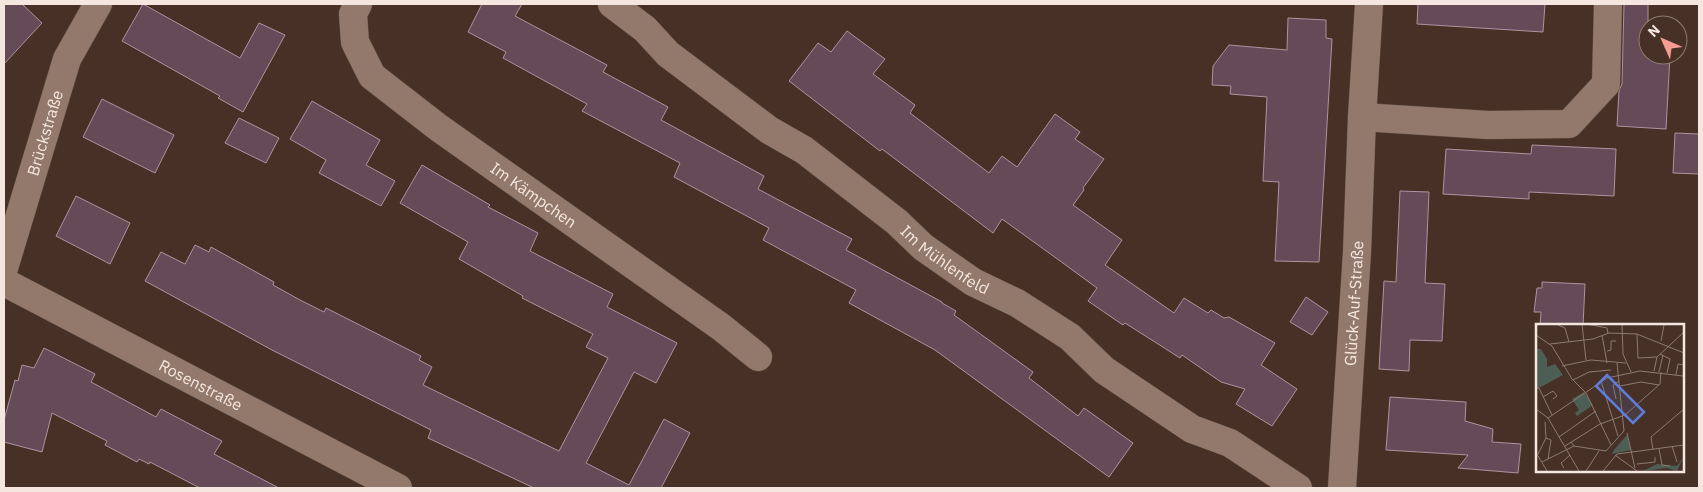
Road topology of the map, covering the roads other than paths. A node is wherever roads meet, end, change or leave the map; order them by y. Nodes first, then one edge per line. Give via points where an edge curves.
1 (98, 4) edge
2 (358, 4) edge
3 (612, 4) edge
4 (1369, 4) edge
5 (1608, 4) edge
6 (1362, 117) junction
7 (4, 268) edge
8 (4, 282) edge
9 (758, 357) dead end
10 (398, 488) edge
11 (1298, 488) edge
12 (1342, 488) edge

1 - 7 street, Brückstraße via 67,59
2 - 9 street, Im Kämpchen via 353,14 355,42 372,76 439,128 721,327
3 - 11 street, Im Mühlenfeld via 645,30 668,54 769,130 804,150 897,222 923,247 973,282 1017,303 1070,337 1104,370 1192,429 1230,443
4 - 6 street, Glück-Auf-Straße
5 - 6 street via 1606,84 1569,124 1488,125
6 - 12 street, Glück-Auf-Straße
8 - 10 street, Rosenstraße

